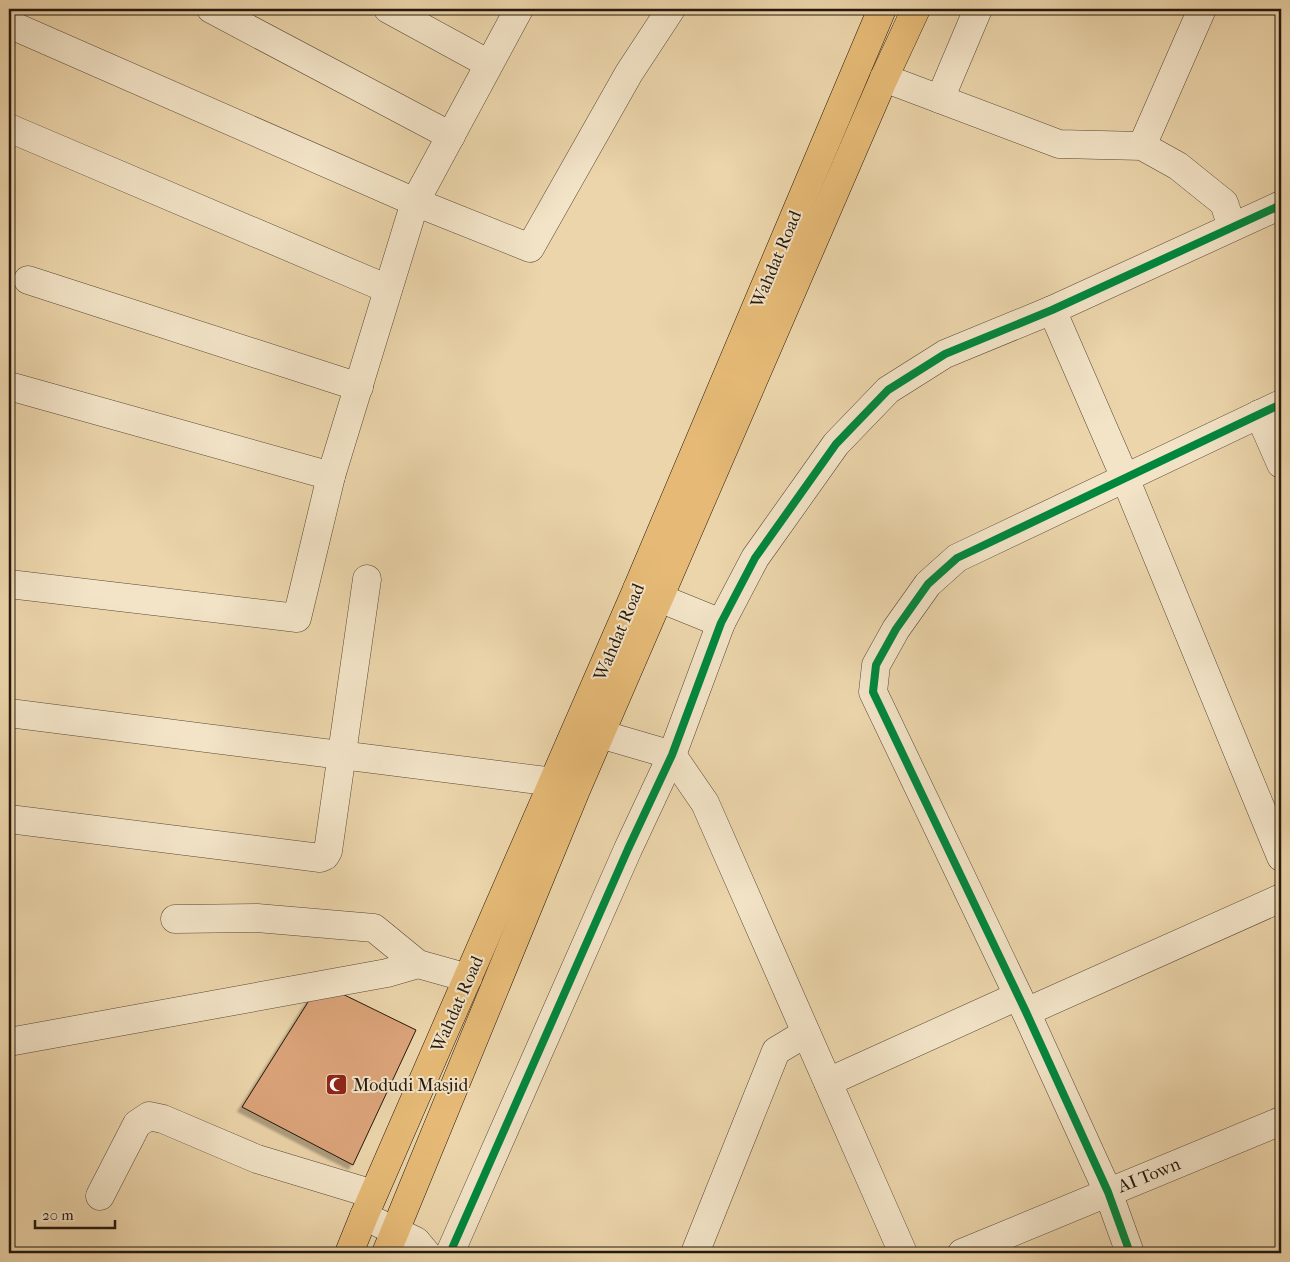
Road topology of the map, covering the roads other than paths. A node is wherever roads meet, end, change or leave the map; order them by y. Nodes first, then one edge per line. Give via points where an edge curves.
1 (211, 9) edge
2 (388, 9) edge
3 (519, 9) edge
4 (671, 9) edge
5 (882, 9) edge
6 (916, 9) edge
7 (978, 9) edge
8 (1202, 9) edge
9 (9, 24) edge
10 (489, 64) junction
11 (884, 78) junction
12 (940, 99) junction
13 (9, 128) edge
14 (450, 136) junction
15 (1142, 146) junction
16 (415, 202) junction
17 (1281, 205) edge
18 (1232, 227) junction
19 (28, 280) dead end
20 (388, 288) junction
21 (1052, 310) junction
22 (9, 386) edge
23 (359, 386) junction
24 (1270, 409) edge
25 (1281, 464) edge
26 (331, 476) junction
27 (1125, 478) junction
28 (366, 579) dead end
29 (9, 584) edge
30 (648, 594) junction
31 (722, 623) junction
32 (9, 713) edge
33 (600, 734) junction
34 (672, 755) junction
35 (342, 756) junction
36 (565, 786) junction
37 (9, 818) edge
38 (1281, 857) edge
39 (1281, 898) edge
40 (175, 919) dead end
41 (418, 964) junction
42 (468, 978) junction
43 (1022, 1004) junction
44 (806, 1032) junction
45 (9, 1042) edge
46 (828, 1082) junction
47 (1281, 1121) edge
48 (1108, 1192) junction
49 (100, 1196) dead end
50 (368, 1205) junction
51 (391, 1242) edge
52 (349, 1253) edge
53 (426, 1253) edge
54 (450, 1253) edge
55 (695, 1253) edge
56 (904, 1253) edge
57 (962, 1253) edge
58 (1130, 1253) edge

1 - 14 street
2 - 10 street
3 - 10 street
4 - 16 street via 629,73 530,248
5 - 30 main road, Wahdat Road
6 - 11 main road, Wahdat Road
7 - 12 street
8 - 15 street
9 - 16 street
10 - 14 street
11 - 12 street
11 - 30 main road, Wahdat Road
12 - 15 street via 1059,144
13 - 20 street
14 - 16 street
15 - 18 street via 1178,166 1224,203
16 - 20 street
17 - 18 street
18 - 21 street
19 - 23 street
20 - 23 street
21 - 27 street
21 - 31 street via 945,354 888,390 836,444 801,491 754,558
22 - 26 street
23 - 26 street
24 - 25 street
24 - 27 street
26 - 29 street via 297,618
27 - 38 street
27 - 43 street via 957,558 928,584 896,629 876,665 873,692
28 - 35 street
30 - 31 street
30 - 33 main road, Wahdat Road
30 - 36 main road, Wahdat Road
31 - 34 street
32 - 35 street
33 - 34 street
33 - 36 main road, Wahdat Road
34 - 44 street via 705,803
34 - 54 street
35 - 36 street
35 - 37 street via 328,851 320,858
36 - 42 main road, Wahdat Road
36 - 51 main road, Wahdat Road
39 - 43 street
40 - 41 street via 257,918 374,928
41 - 42 street
41 - 45 street via 387,974
42 - 50 main road, Wahdat Road
43 - 46 street
43 - 48 street
44 - 46 street
44 - 55 street via 776,1052
46 - 56 street
47 - 48 street, AI Town
48 - 57 street, AI Town
48 - 58 street
49 - 50 street via 137,1124 149,1116
50 - 51 street
50 - 52 main road, Wahdat Road
51 - 53 street via 416,1242

